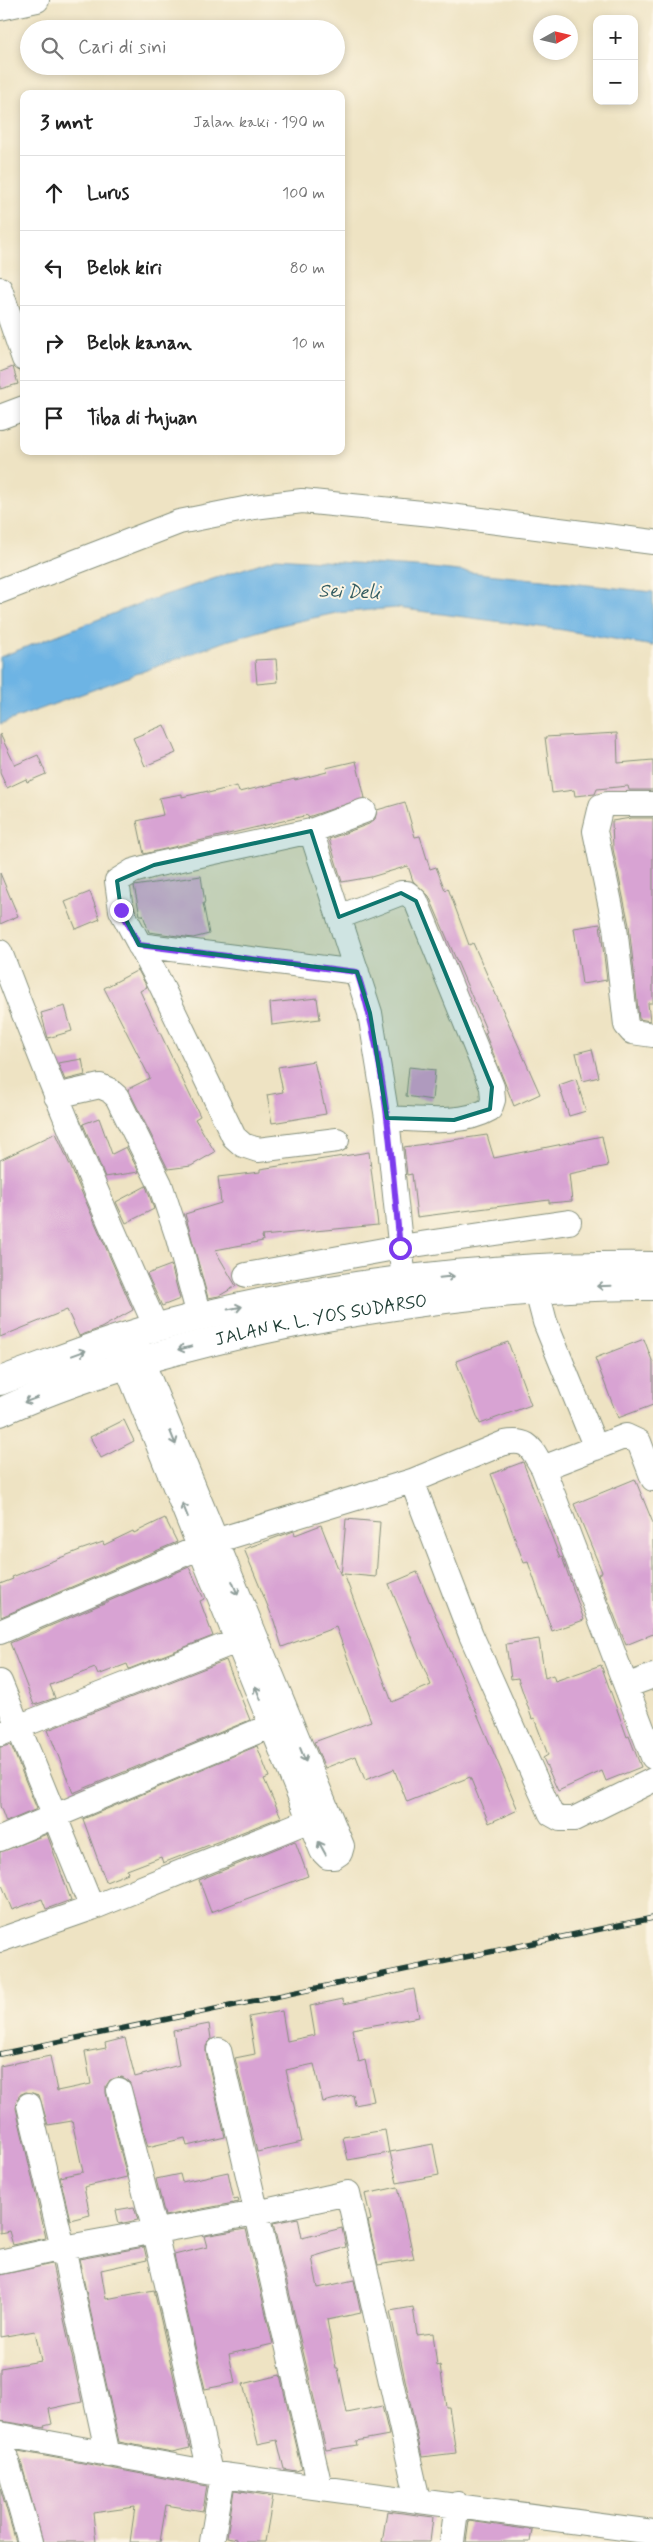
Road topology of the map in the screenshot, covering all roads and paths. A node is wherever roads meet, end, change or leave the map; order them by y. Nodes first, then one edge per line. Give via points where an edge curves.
1 (0, 289) edge
2 (20, 347) edge
3 (20, 410) edge
4 (0, 417) edge
5 (653, 542) edge
6 (0, 591) edge
7 (653, 804) edge
8 (364, 811) dead end
9 (311, 832) junction
10 (339, 917) junction
11 (139, 945) junction
12 (0, 952) edge
13 (357, 972) junction
14 (653, 1035) edge
15 (56, 1096) junction
16 (387, 1118) junction
17 (337, 1140) dead end
18 (569, 1222) dead end
19 (400, 1248) junction
20 (653, 1266) edge
21 (246, 1276) dead end
22 (533, 1278) junction
23 (404, 1281) junction
24 (653, 1286) edge
25 (197, 1308) junction
26 (134, 1334) junction
27 (134, 1363) junction
28 (0, 1382) edge
29 (0, 1412) edge
30 (596, 1448) junction
31 (543, 1468) junction
32 (653, 1479) edge
33 (412, 1482) junction
34 (208, 1544) junction
35 (0, 1632) edge
36 (245, 1637) junction
37 (653, 1676) edge
38 (0, 1682) edge
39 (626, 1686) junction
40 (280, 1722) junction
41 (9, 1731) edge
42 (653, 1757) edge
43 (653, 1780) edge
44 (54, 1816) junction
45 (310, 1820) junction
46 (0, 1839) edge
47 (92, 1908) junction
48 (0, 1940) edge
49 (219, 2050) dead end
50 (119, 2090) dead end
51 (29, 2104) dead end
52 (256, 2213) junction
53 (155, 2232) junction
54 (63, 2248) junction
55 (0, 2262) edge
56 (0, 2436) edge
57 (108, 2455) junction
58 (217, 2473) junction
59 (320, 2487) junction
60 (418, 2500) junction
61 (457, 2504) junction
62 (652, 2536) edge
63 (30, 2542) edge
64 (212, 2542) edge
65 (452, 2542) edge

1 - 2 street
3 - 4 street
5 - 6 street via 491,520 302,501 179,522
7 - 14 street via 601,806 595,831 615,927 626,1025 632,1032
8 - 9 street
9 - 10 street
9 - 11 street via 154,864 122,876 117,881 121,910
10 - 13 street
10 - 16 street via 401,893 407,893 416,901 492,1087 490,1109 481,1114 454,1120
11 - 13 street
11 - 17 street via 227,1124 242,1145 258,1150
12 - 15 street
13 - 16 street via 372,1020
15 - 25 street via 100,1086 117,1097 160,1184
15 - 26 street via 125,1262
16 - 19 street
18 - 19 street
19 - 21 street
19 - 23 street
20 - 22 highway, JALAN K. L. YOS SUDARSO
23 -> 22 highway, JALAN K. L. YOS SUDARSO
24 -> 22 highway, JALAN K. L. YOS SUDARSO
22 -> 27 highway, JALAN K. L. YOS SUDARSO via 232,1336
22 - 30 street via 545,1322
25 -> 23 highway, JALAN K. L. YOS SUDARSO
25 - 26 highway, JALAN K. L. YOS SUDARSO
26 - 27 street
28 -> 26 highway, JALAN K. L. YOS SUDARSO
27 -> 29 highway, JALAN K. L. YOS SUDARSO
27 - 34 street
30 - 31 street
30 - 32 street via 626,1436 634,1438 639,1442
31 - 33 street via 529,1446 519,1440 504,1443
31 - 39 street
33 - 34 street
33 - 43 street via 471,1635 552,1814 560,1819 574,1819
34 - 35 street
34 - 36 street
36 - 40 street
36 - 41 street
37 - 39 street
38 - 41 street
39 - 42 street
40 - 44 street
40 - 45 street
40 -> 45 street via 342,1846 340,1853 328,1857 322,1851
41 - 44 street
44 - 46 street
44 - 47 street
45 - 47 street
47 - 48 street
49 - 52 street
50 - 53 street
51 - 54 street
52 - 53 street
52 - 59 street
52 - 60 street via 348,2193
53 - 54 street
53 - 58 street
54 - 55 street
54 - 57 street
56 - 57 street
56 - 63 street
57 - 58 street
58 - 59 street
58 - 64 street
59 - 60 street
60 - 61 street
61 - 62 street
61 - 65 street

